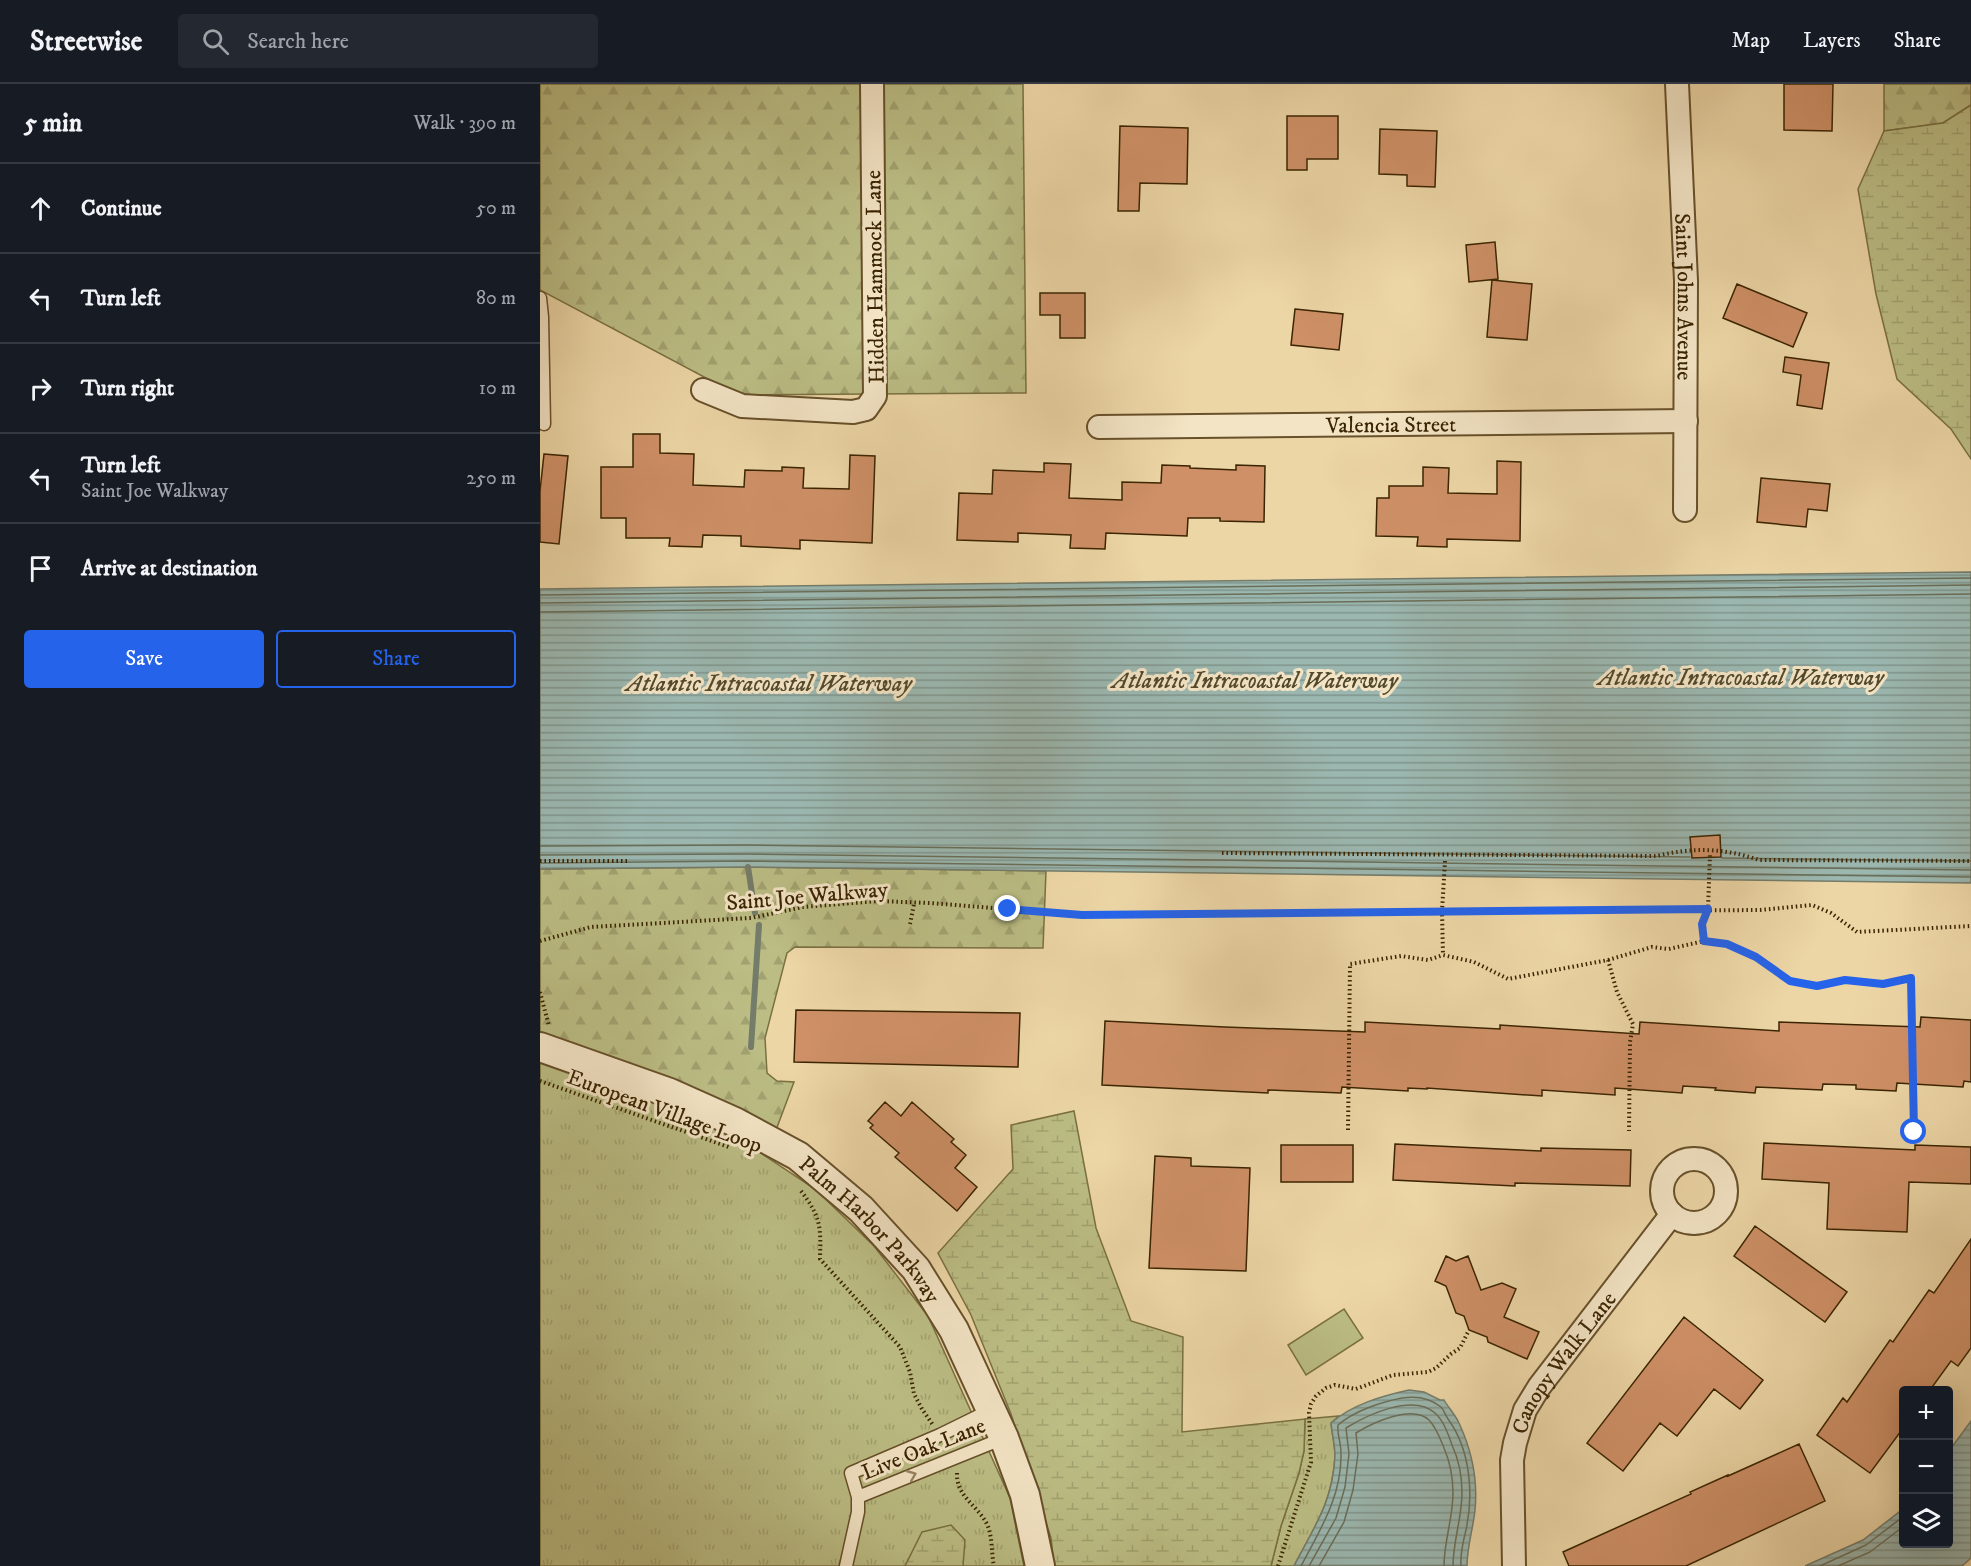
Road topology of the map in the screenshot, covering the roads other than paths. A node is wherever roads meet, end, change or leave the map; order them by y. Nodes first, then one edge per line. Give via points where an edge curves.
1 (872, 84) edge
2 (1677, 84) edge
3 (540, 298) edge
4 (703, 390) dead end
5 (1686, 421) junction
6 (544, 424) dead end
7 (1099, 427) dead end
8 (1685, 510) dead end
9 (540, 1047) edge
10 (1672, 1214) dead end
11 (993, 1409) junction
12 (1004, 1438) junction
13 (858, 1497) junction
14 (846, 1566) edge
15 (1040, 1566) edge
16 (1514, 1566) edge

1 - 4 street, Hidden Hammock Lane via 875,396 866,409 853,412 742,406
2 - 5 street, Saint Johns Avenue via 1686,281
3 - 6 lane
5 - 7 street, Valencia Street
5 - 8 street, Saint Johns Avenue
9 - 11 street, Palm Harbor Parkway via 670,1093 798,1156 861,1209 916,1269 954,1330
10 - 16 street, Canopy Walk Lane via 1525,1410 1512,1460
11 - 12 street, Palm Harbor Parkway
11 - 13 lane, Live Oak Lane via 851,1473
13 -> 12 lane, Live Oak Lane
12 - 15 street, Palm Harbor Parkway via 1025,1495
13 - 14 lane, Live Oak Lane

